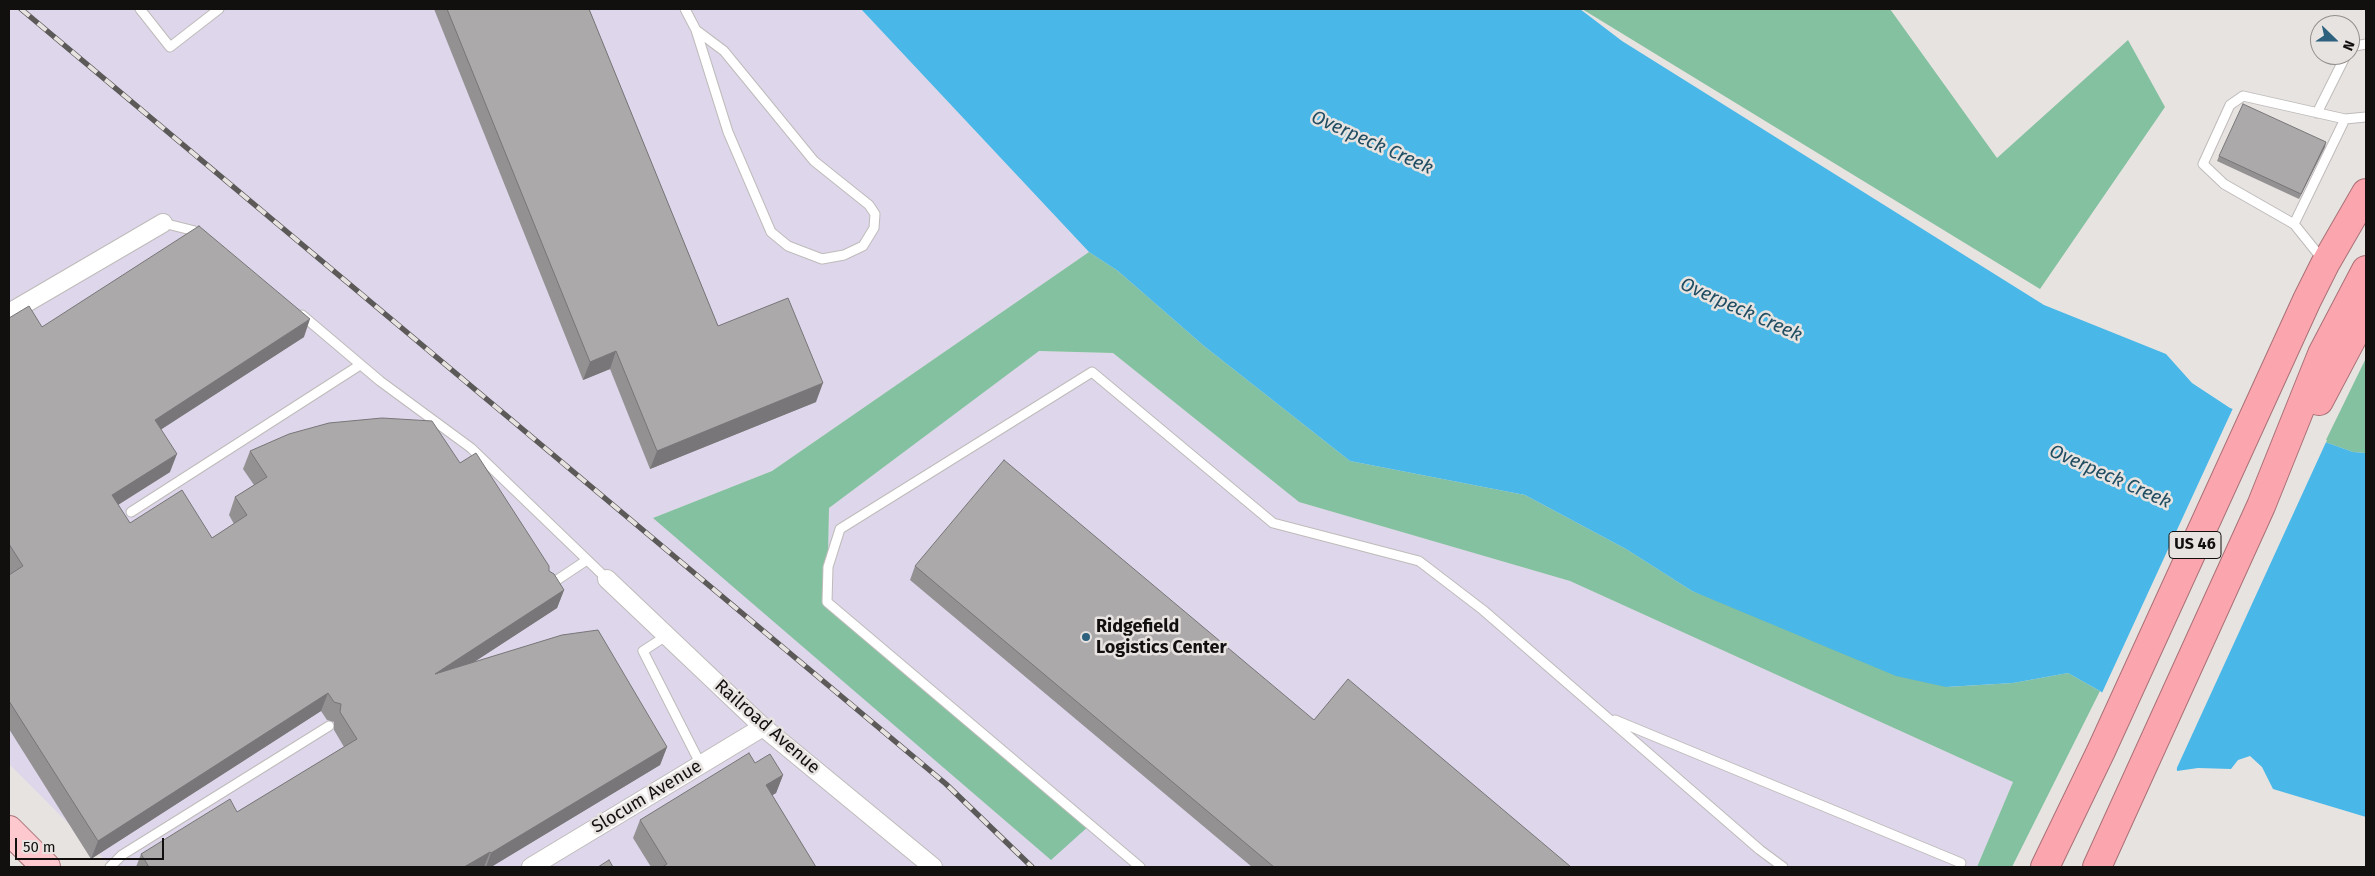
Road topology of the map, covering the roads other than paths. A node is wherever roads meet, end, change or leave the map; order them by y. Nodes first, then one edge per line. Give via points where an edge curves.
1 (140, 9) edge
2 (220, 9) edge
3 (686, 9) edge
4 (696, 30) junction
5 (2341, 65) edge
6 (2318, 113) junction
7 (2366, 116) edge
8 (2345, 119) junction
9 (2366, 193) edge
10 (163, 223) joint
11 (2294, 224) junction
12 (210, 243) edge
13 (2325, 264) junction
14 (2366, 270) edge
15 (294, 308) edge
16 (9, 312) edge
17 (2366, 312) edge
18 (2331, 358) junction
19 (360, 365) junction
20 (131, 512) dead end
21 (587, 560) junction
22 (607, 579) joint
23 (548, 586) edge
24 (666, 636) junction
25 (1607, 717) junction
26 (329, 726) dead end
27 (763, 728) junction
28 (701, 765) junction
29 (9, 830) edge
30 (1961, 863) dead end
31 (46, 867) edge
32 (110, 867) edge
33 (531, 867) edge
34 (933, 867) edge
35 (1140, 867) edge
36 (1784, 867) edge
37 (2045, 867) edge
38 (2097, 867) edge

1 - 2 lane via 170,47
3 - 4 lane
4 - 4 lane via 728,132 771,232 788,246 822,259 844,255 863,246 874,228 875,214 869,205 814,161 724,51
5 - 6 lane
6 - 8 lane
6 - 11 lane via 2243,96 2230,105 2204,164 2224,184
7 - 8 lane
8 - 11 lane
9 - 13 highway, US 46
10 - 12 lane via 195,231
10 - 16 street
11 - 13 lane
13 - 37 highway, US 46
14 - 18 highway
15 - 19 lane
17 - 18 highway
18 - 38 highway, US 46
19 - 20 lane
19 - 21 lane via 471,448
21 - 22 lane
21 - 23 lane
22 - 24 street, Railroad Avenue
24 - 27 street, Railroad Avenue
24 - 28 lane via 643,651
25 - 30 lane
25 - 35 lane via 1483,610 1418,561 1273,523 1092,372 840,529 828,566 827,602
25 - 36 lane via 1760,850
26 - 32 lane via 122,855
27 - 28 street, Slocum Avenue
27 - 34 street, Railroad Avenue
28 - 33 street, Slocum Avenue
29 - 31 main road

